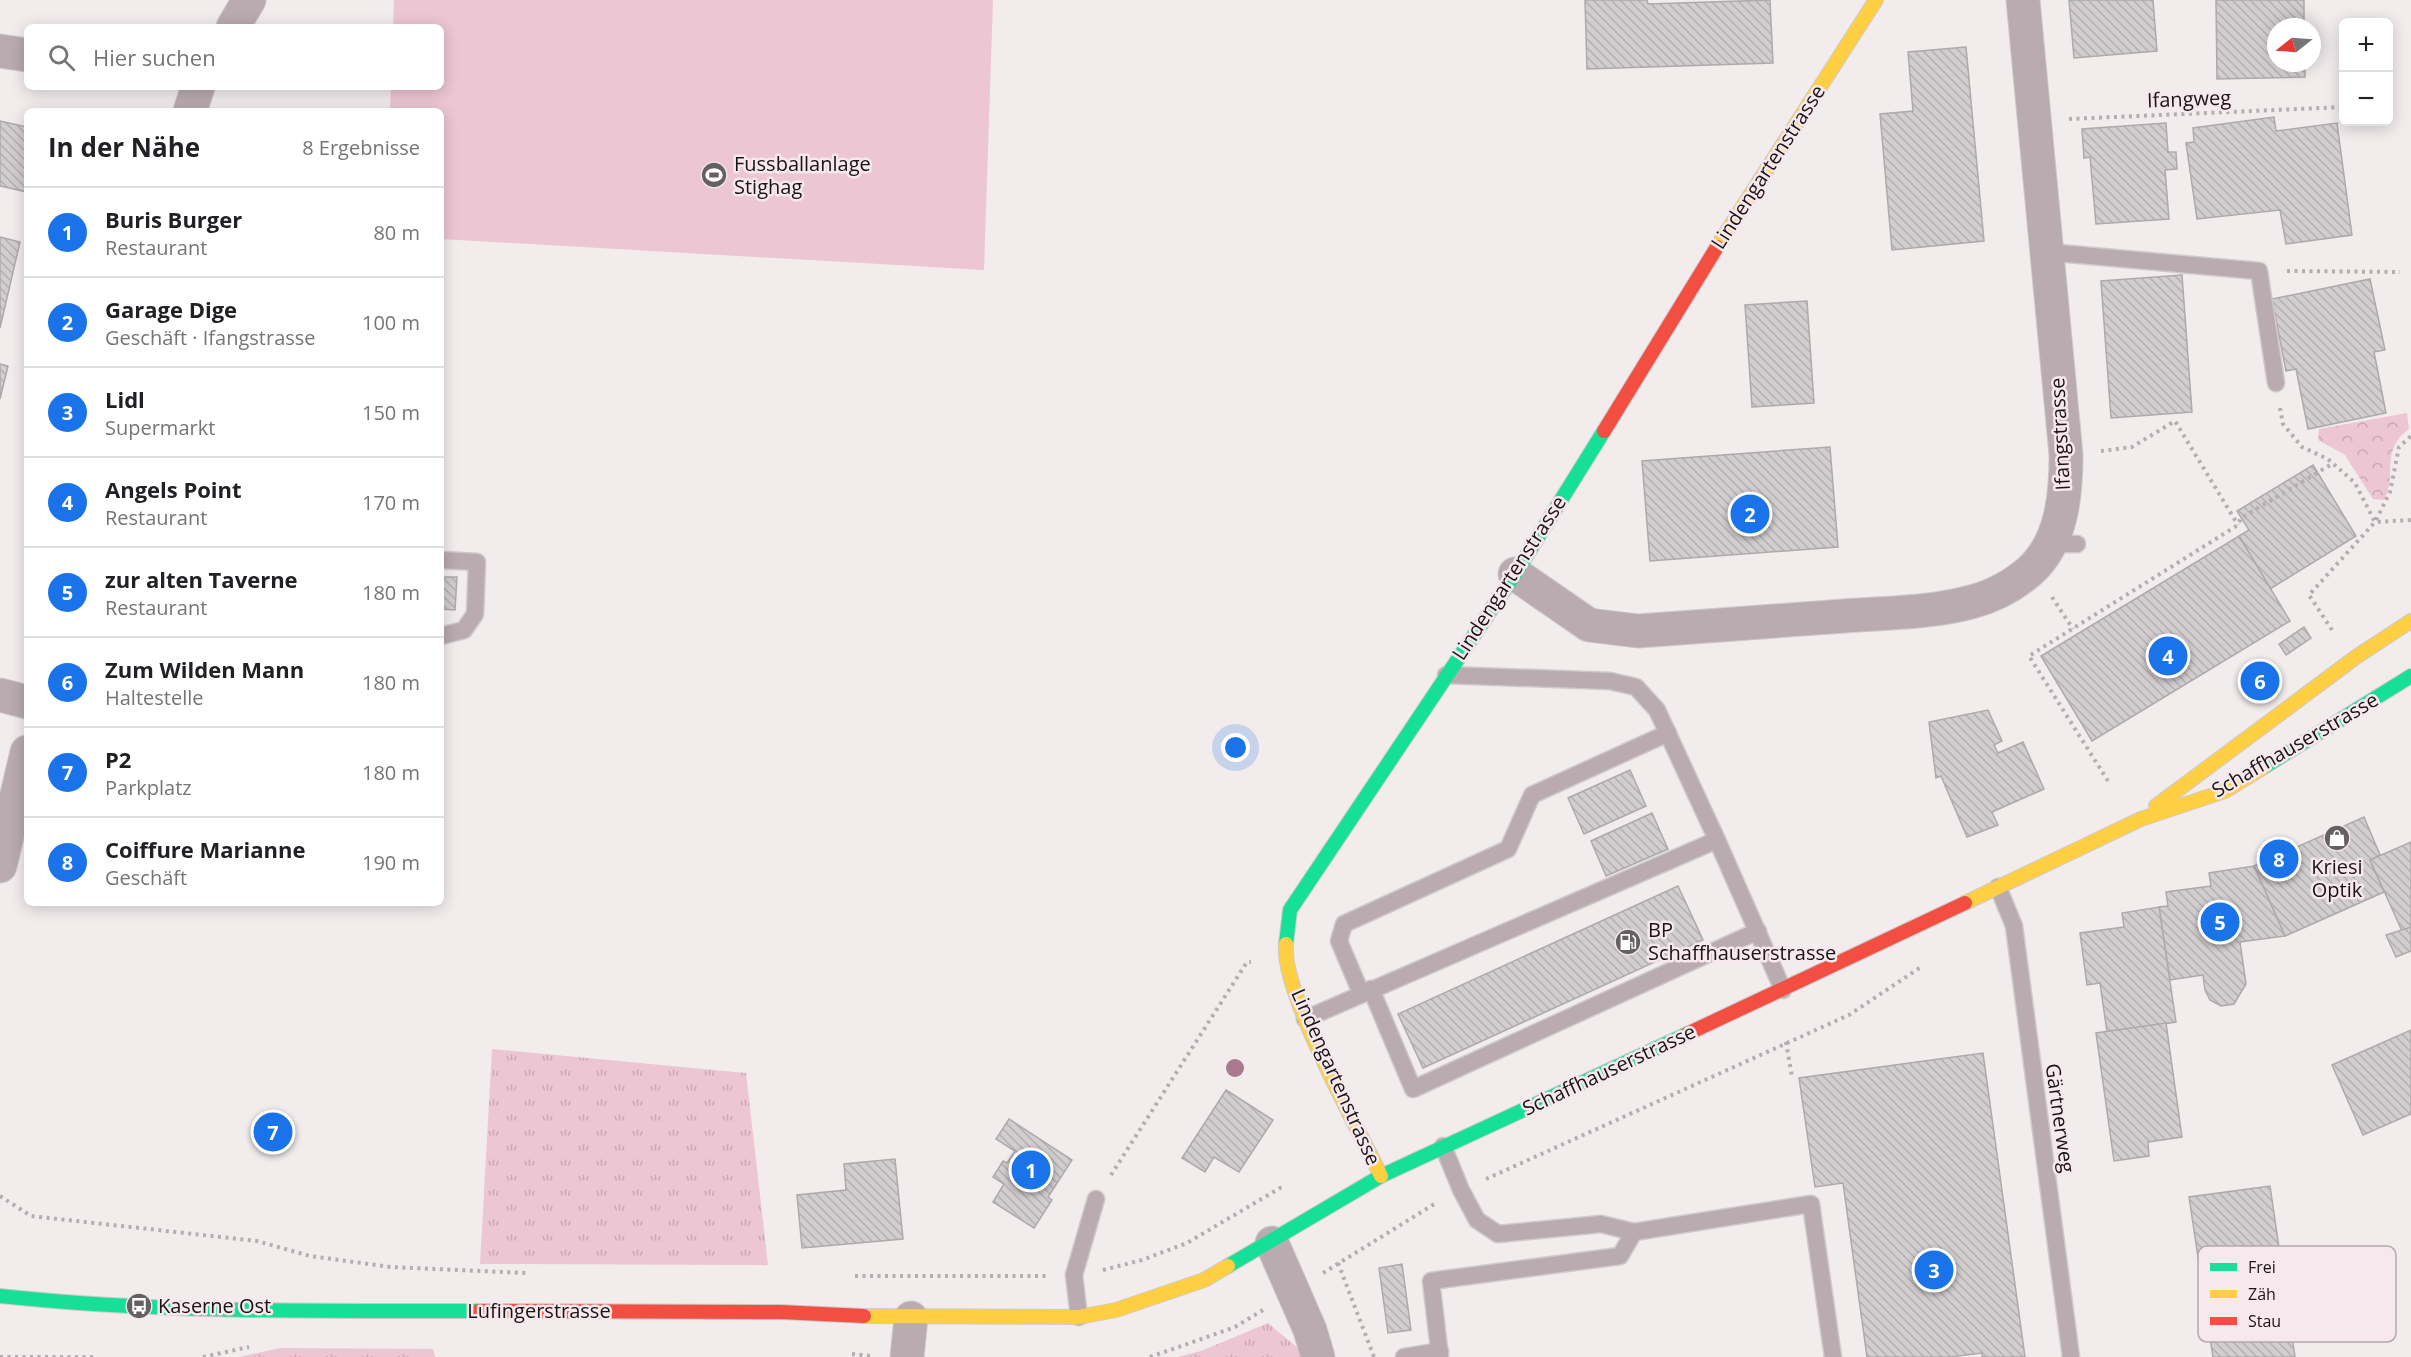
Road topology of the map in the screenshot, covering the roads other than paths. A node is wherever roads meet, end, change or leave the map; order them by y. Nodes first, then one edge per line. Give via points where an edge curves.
1 (249, 0) edge
2 (1876, 0) edge
3 (2023, 0) edge
4 (235, 24) edge
5 (0, 51) edge
6 (24, 55) edge
7 (2047, 252) junction
8 (2276, 383) road end
9 (444, 561) edge
10 (1515, 574) junction
11 (2411, 621) edge
12 (444, 635) edge
13 (1446, 675) junction
14 (2411, 676) edge
15 (0, 695) edge
16 (24, 701) edge
17 (1668, 733) junction
18 (24, 770) edge
19 (2141, 819) junction
20 (1717, 840) junction
21 (0, 866) edge
22 (1998, 887) junction
23 (1758, 931) junction
24 (1783, 990) junction
25 (1366, 991) junction
26 (1305, 1019) junction
27 (1443, 1146) junction
28 (1381, 1176) junction
29 (1096, 1199) road end
30 (1634, 1232) junction
31 (1272, 1243) junction
32 (0, 1296) edge
33 (1079, 1317) junction
34 (911, 1318) junction
35 (1440, 1354) edge
36 (907, 1357) edge
37 (1318, 1357) edge
38 (1404, 1357) edge
39 (1833, 1357) edge
40 (2071, 1357) edge

1 - 4 street
2 - 10 main road, Lindengartenstrasse via 1750,194
3 - 7 street, Ifangstrasse
5 - 6 street
7 - 8 lane via 2259,271
7 - 10 street, Ifangstrasse via 2066,455 2063,544 2011,586 1970,603 1903,612 1638,631 1589,625
9 - 12 lane via 477,562 475,614 464,630
10 - 13 main road, Lindengartenstrasse
11 - 19 main road, Schaffhauserstrasse via 2272,718
13 - 17 lane via 1610,681 1636,687 1657,710
13 - 26 main road, Lindengartenstrasse via 1290,910 1285,956
14 - 19 main road, Schaffhauserstrasse via 2225,791
15 - 16 street
17 - 20 lane
17 - 25 lane via 1532,795 1508,849 1344,924 1339,941
18 - 21 street
19 - 22 main road, Schaffhauserstrasse
20 - 23 lane
20 - 25 lane
22 - 24 main road, Schaffhauserstrasse
22 - 40 lane, Gärtnerweg via 2013,926
23 - 24 lane
23 - 25 lane via 1413,1089
24 - 27 main road, Schaffhauserstrasse
25 - 26 lane
26 - 28 main road, Lindengartenstrasse
27 - 28 main road, Schaffhauserstrasse
27 - 30 lane via 1477,1221 1498,1234 1600,1224
28 - 31 main road, Schaffhauserstrasse
29 - 33 lane via 1074,1275
30 - 35 lane via 1620,1256 1431,1281
30 - 39 lane via 1811,1204
31 - 33 main road, Schaffhauserstrasse via 1204,1280 1125,1308
31 - 37 street via 1311,1330
32 - 34 main road, Lufingerstrasse via 75,1304 330,1311 780,1312
33 - 34 main road, Lufingerstrasse
34 - 36 street
35 - 38 lane

